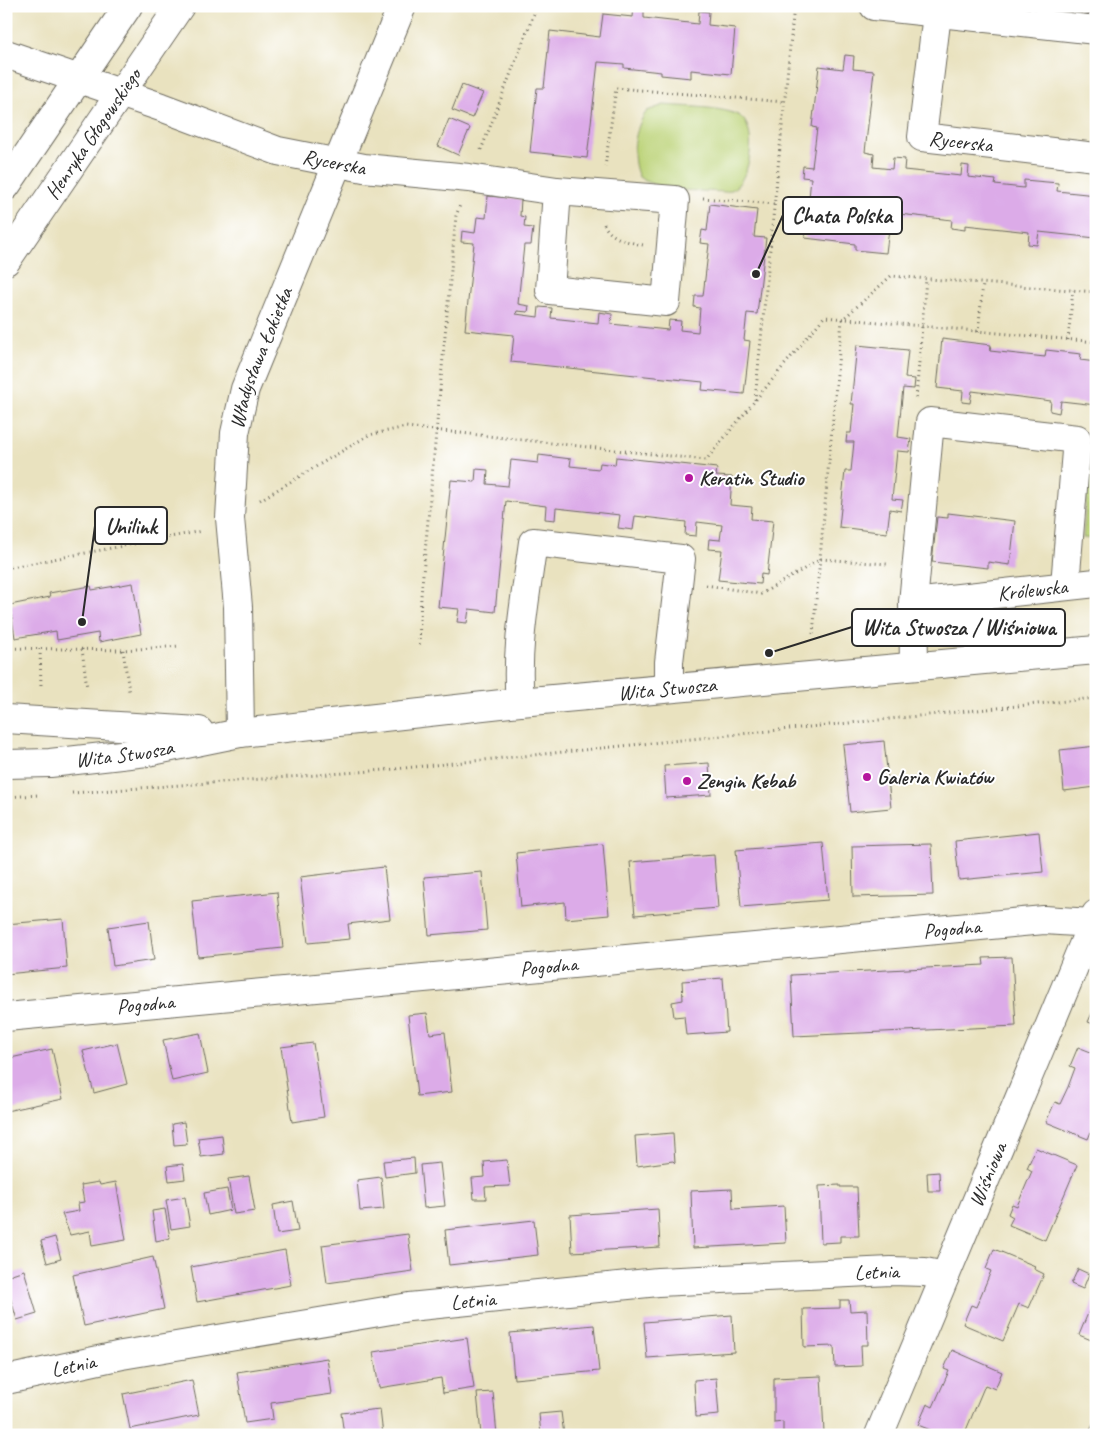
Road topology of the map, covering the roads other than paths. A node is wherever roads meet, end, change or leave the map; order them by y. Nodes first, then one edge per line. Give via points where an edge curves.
1 (128, 6) edge
2 (180, 6) edge
3 (402, 6) edge
4 (874, 6) edge
5 (937, 9) edge
6 (1096, 30) edge
7 (6, 54) edge
8 (79, 81) junction
9 (120, 94) junction
10 (1096, 157) edge
11 (336, 164) junction
12 (6, 186) edge
13 (557, 191) junction
14 (6, 261) edge
15 (1096, 582) edge
16 (1066, 585) junction
17 (913, 603) junction
18 (1096, 650) edge
19 (914, 665) junction
20 (670, 687) junction
21 (520, 702) junction
22 (6, 719) edge
23 (240, 733) junction
24 (6, 764) edge
25 (1094, 918) edge
26 (6, 1017) edge
27 (945, 1276) junction
28 (6, 1380) edge
29 (879, 1435) edge

1 - 8 street, Henryka Głogowskiego
2 - 9 street, Henryka Głogowskiego
3 - 11 street, Władysława Łokietka
4 - 5 street
5 - 6 street
5 - 10 street, Rycerska via 922,137
7 - 8 street, Rycerska
8 - 9 street, Rycerska
8 - 12 street, Henryka Głogowskiego
9 - 11 street, Rycerska via 278,151
9 - 14 street, Henryka Głogowskiego
11 - 13 street, Rycerska
11 - 23 street, Władysława Łokietka via 245,389 235,433 230,518 238,607
13 - 13 street, Rycerska via 675,200 666,302 550,290
15 - 16 street, Królewska
16 - 17 street, Królewska
16 - 17 street via 1077,439 930,422
17 - 19 street
18 - 19 street, Wita Stwosza
19 - 20 street, Wita Stwosza
20 - 21 street, Wita Stwosza
20 - 21 street via 669,662 681,559 532,542 519,646
21 - 23 street, Wita Stwosza
22 - 23 street, Wita Stwosza
23 - 24 street, Wita Stwosza via 146,752 50,763
25 - 26 street, Pogodna via 1044,920
25 - 27 street, Wiśniowa
27 - 28 street, Letnia via 908,1271 658,1282 409,1307 122,1356
27 - 29 street, Wiśniowa

